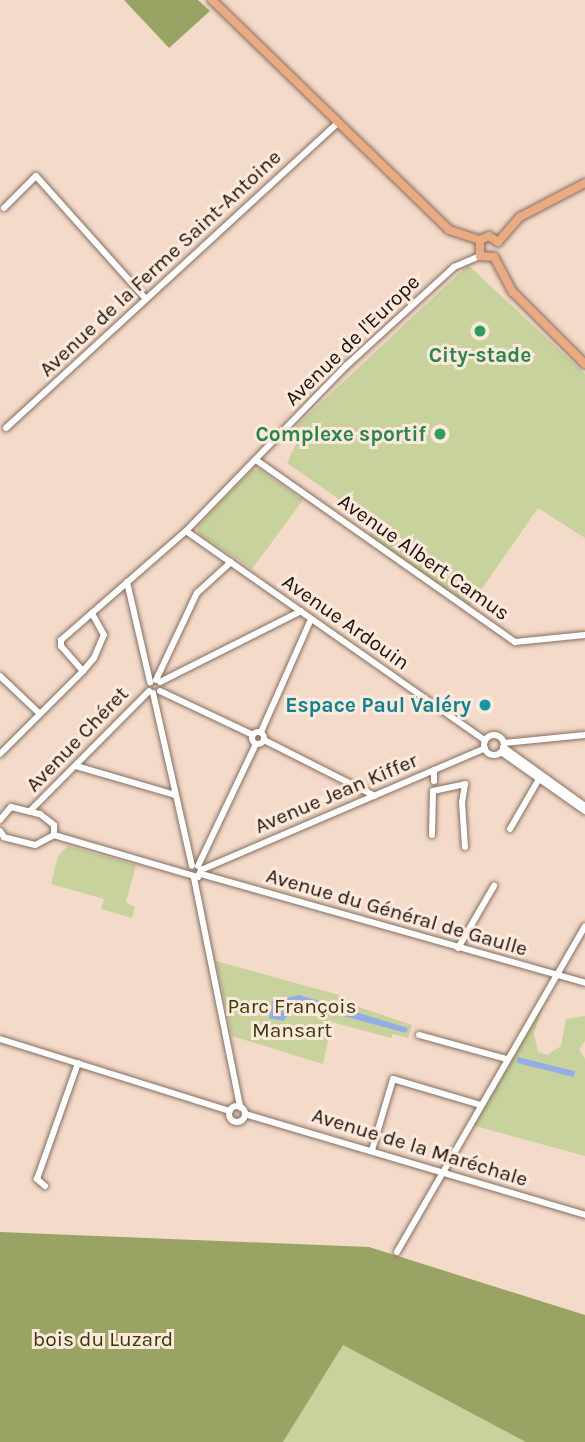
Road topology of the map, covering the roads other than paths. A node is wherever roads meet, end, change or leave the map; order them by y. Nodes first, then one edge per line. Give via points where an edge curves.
1 (212, 0) edge
2 (338, 123) junction
3 (585, 183) edge
4 (4, 208) dead end
5 (480, 240) junction
6 (498, 242) junction
7 (480, 256) junction
8 (494, 257) junction
9 (146, 299) junction
10 (585, 363) edge
11 (6, 428) dead end
12 (256, 460) junction
13 (186, 531) junction
14 (231, 562) junction
15 (127, 582) junction
16 (301, 611) junction
17 (92, 613) junction
18 (311, 618) junction
19 (585, 635) edge
20 (83, 671) junction
21 (0, 676) edge
22 (155, 682) junction
23 (154, 692) junction
24 (40, 714) junction
25 (261, 732) junction
26 (253, 735) junction
27 (585, 735) edge
28 (264, 740) junction
29 (256, 744) junction
30 (485, 744) junction
31 (502, 747) junction
32 (0, 754) edge
33 (76, 766) junction
34 (434, 770) junction
35 (539, 779) junction
36 (433, 781) dead end
37 (174, 795) junction
38 (376, 796) junction
39 (0, 802) edge
40 (585, 806) edge
41 (6, 810) junction
42 (30, 811) junction
43 (585, 811) edge
44 (0, 820) edge
45 (510, 829) dead end
46 (54, 835) junction
47 (432, 835) dead end
48 (1, 837) edge
49 (465, 847) dead end
50 (196, 871) junction
51 (494, 886) dead end
52 (585, 926) edge
53 (458, 948) junction
54 (557, 975) junction
55 (585, 983) edge
56 (419, 1035) dead end
57 (0, 1039) edge
58 (507, 1059) junction
59 (78, 1063) junction
60 (481, 1105) junction
61 (240, 1107) junction
62 (230, 1111) junction
63 (245, 1114) junction
64 (372, 1150) junction
65 (445, 1173) junction
66 (45, 1186) dead end
67 (585, 1215) edge
68 (397, 1252) dead end

1 - 2 main road
2 - 5 main road via 449,230
2 - 9 street, Avenue de la Ferme Saint-Antoine
3 - 6 main road via 520,217
4 - 9 street via 36,176
5 - 6 main road via 489,236
5 - 7 main road
6 - 8 main road
7 - 8 main road
7 - 12 street, Avenue de l'Europe via 454,267 349,362
8 - 10 main road via 513,292
9 - 11 street, Avenue de la Ferme Saint-Antoine
12 - 13 street, Avenue de l'Europe
12 - 19 street, Avenue Albert Camus via 514,642
13 - 14 street, Avenue Ardouin
13 - 15 street
14 - 16 street, Avenue Ardouin
14 - 22 street via 197,593
15 - 17 street
15 - 22 street
16 - 18 street, Avenue Ardouin
16 - 22 street
17 - 20 street via 104,635
17 - 20 street via 61,640
18 - 25 street
18 - 30 street, Avenue Ardouin
20 - 24 street
21 - 24 street
22 - 23 street
22 - 23 street
23 - 26 street
23 - 33 street, Avenue Chéret
23 - 37 street
24 - 32 street
25 - 26 street
25 - 28 street
26 - 29 street
27 - 31 street
28 - 29 street
28 - 38 street
29 - 50 street
30 - 31 street via 492,754
30 - 31 street via 495,735
30 - 34 street, Avenue Jean Kiffer
31 - 35 street
31 - 40 street
33 - 37 street
33 - 42 street, Avenue Chéret
34 - 36 street
34 - 38 street, Avenue Jean Kiffer
35 - 43 street
35 - 45 street
37 - 50 street
38 - 50 street, Avenue Jean Kiffer
39 - 41 street
41 - 42 street
41 - 44 street
42 - 46 street via 54,825
46 - 48 street via 35,845
46 - 50 street, Avenue du Général de Gaulle
47 - 49 street via 433,791 466,784 462,802
50 - 53 street, Avenue du Général de Gaulle
50 - 61 street
51 - 53 street
52 - 54 street
53 - 54 street, Avenue du Général de Gaulle
54 - 55 street, Avenue du Général de Gaulle
54 - 58 street
56 - 58 street
57 - 59 street
58 - 60 street
59 - 62 street
59 - 66 street via 37,1179
60 - 64 street via 393,1079
60 - 65 street
61 - 62 street
61 - 63 street
62 - 63 street, Avenue de la Maréchale via 236,1121
63 - 64 street, Avenue de la Maréchale
64 - 65 street, Avenue de la Maréchale
65 - 67 street, Avenue de la Maréchale
65 - 68 street

